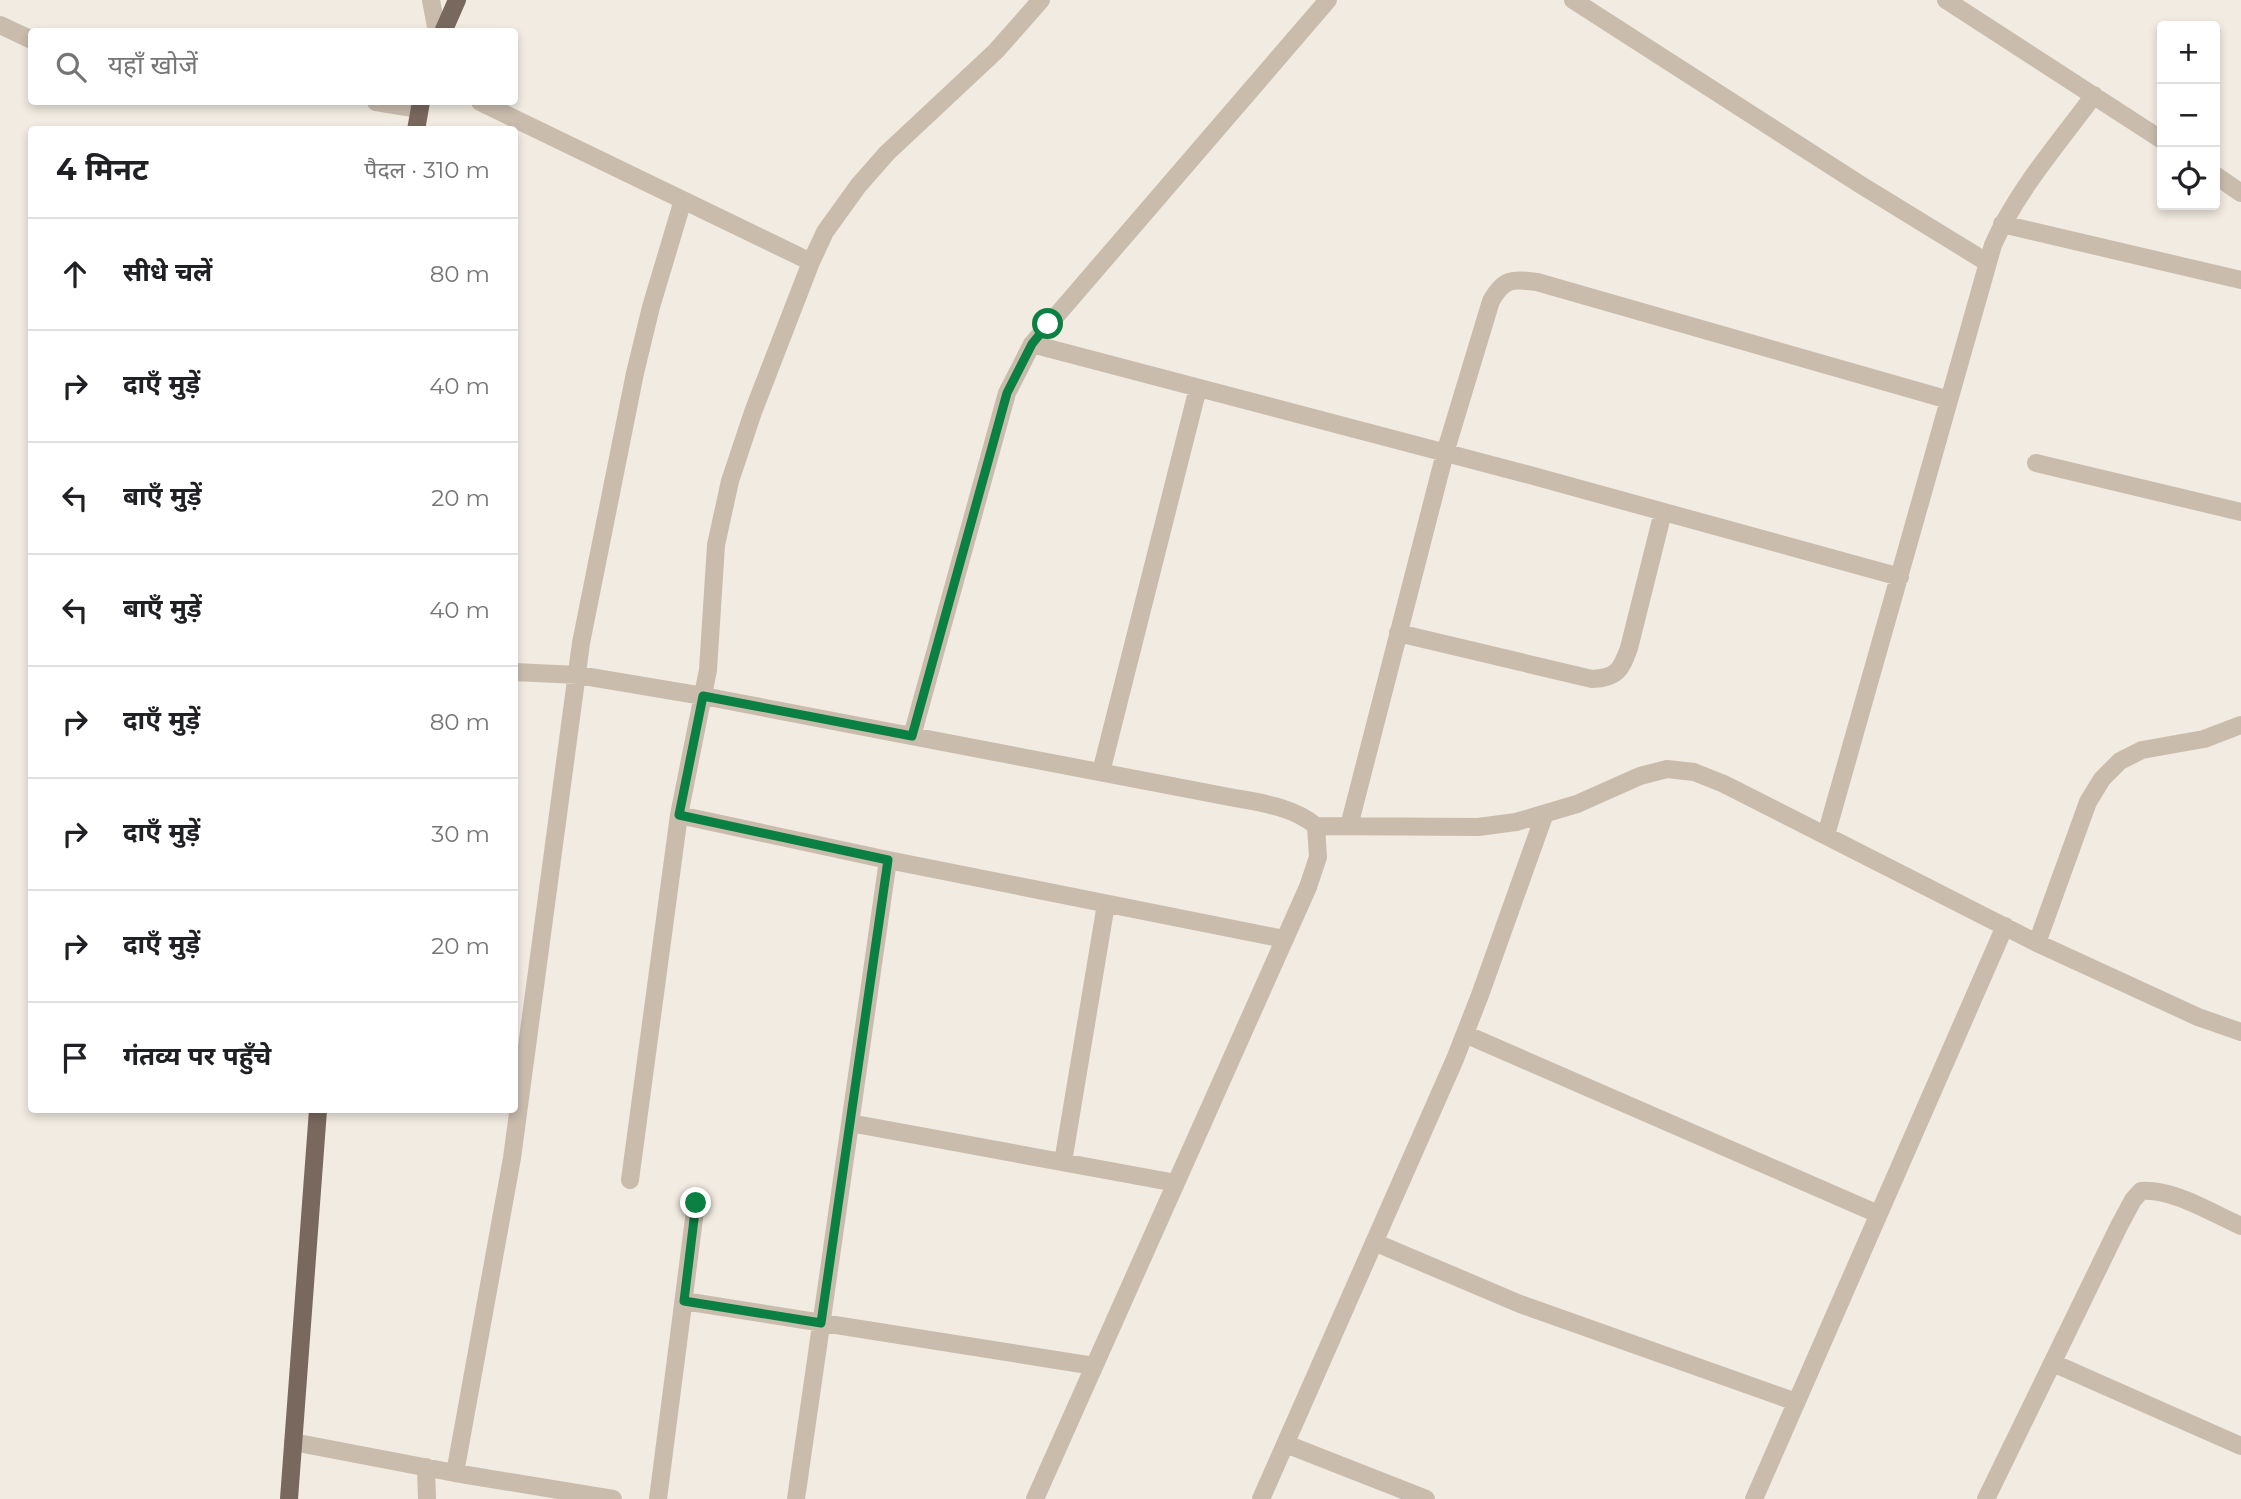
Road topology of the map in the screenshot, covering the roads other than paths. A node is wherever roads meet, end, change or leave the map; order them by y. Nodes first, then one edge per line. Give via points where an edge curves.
1 (431, 0) edge
2 (457, 0) edge
3 (1041, 0) edge
4 (1328, 0) edge
5 (1946, 0) edge
6 (1584, 3) edge
7 (0, 25) edge
8 (436, 28) edge
9 (445, 28) edge
10 (28, 38) edge
11 (2094, 95) junction
12 (420, 105) edge
13 (486, 105) edge
14 (416, 126) edge
15 (2157, 137) edge
16 (2220, 178) edge
17 (2241, 193) edge
18 (683, 200) junction
19 (2002, 224) junction
20 (811, 262) junction
21 (1988, 263) junction
22 (2241, 279) edge
23 (1032, 344) junction
24 (1198, 388) junction
25 (1949, 400) junction
26 (1445, 453) junction
27 (2036, 463) dead end
28 (1663, 512) junction
29 (2241, 512) edge
30 (1900, 577) junction
31 (1398, 633) junction
32 (518, 673) edge
33 (578, 675) junction
34 (703, 696) junction
35 (2241, 725) edge
36 (912, 736) junction
37 (1101, 772) junction
38 (679, 815) junction
39 (1544, 816) junction
40 (1316, 826) junction
41 (1349, 826) junction
42 (1826, 835) junction
43 (888, 860) junction
44 (1106, 904) junction
45 (2005, 926) junction
46 (1284, 939) junction
47 (2037, 943) junction
48 (2241, 1032) edge
49 (1465, 1034) junction
50 (318, 1113) edge
51 (850, 1123) junction
52 (1063, 1162) junction
53 (630, 1180) dead end
54 (1176, 1183) junction
55 (696, 1203) dead end
56 (1878, 1214) junction
57 (2241, 1226) edge
58 (1374, 1242) junction
59 (684, 1301) junction
60 (821, 1323) junction
61 (2053, 1363) junction
62 (1094, 1366) junction
63 (1796, 1402) junction
64 (293, 1442) junction
65 (1286, 1444) junction
66 (2241, 1446) edge
67 (426, 1467) junction
68 (455, 1472) junction
69 (289, 1499) edge
70 (427, 1499) edge
71 (613, 1499) edge
72 (658, 1499) edge
73 (796, 1499) edge
74 (1035, 1499) edge
75 (1261, 1499) edge
76 (1426, 1499) edge
77 (1754, 1499) edge
78 (1986, 1499) edge

1 - 8 street
2 - 9 main road
3 - 20 street via 996,51 858,186 825,232
4 - 23 street
5 - 11 street
6 - 21 street via 1861,186
7 - 10 street
11 - 15 street
11 - 19 street
12 - 14 main road
13 - 18 street
16 - 17 street
18 - 20 street
18 - 33 street via 635,373
19 - 21 street
19 - 22 street
20 - 34 street via 752,412 721,516
21 - 25 street
23 - 24 street
23 - 36 street via 1004,403
24 - 26 street
24 - 37 street
25 - 26 street via 1550,286 1508,281 1491,301
25 - 30 street
26 - 28 street
26 - 31 street
27 - 29 street
28 - 30 street
28 - 31 street via 1629,648 1616,673 1607,678 1592,679
30 - 42 street
31 - 41 street
32 - 33 street
33 - 34 street
33 - 68 street via 512,1158
34 - 36 street
34 - 38 street
35 - 47 street via 2204,739 2142,750 2120,761 2102,779 2088,802
36 - 37 street
37 - 40 street via 1290,810
38 - 43 street
38 - 53 street
39 - 41 street via 1478,827
39 - 42 street via 1667,769 1694,772 1724,783
39 - 49 street
40 - 41 street
40 - 46 street via 1318,857
42 - 45 street
43 - 44 street
43 - 51 street
44 - 46 street
44 - 52 street
45 - 47 street
45 - 56 street
46 - 54 street
47 - 48 street
49 - 56 street
49 - 58 street
50 - 64 main road
51 - 52 street
51 - 60 street
52 - 54 street
54 - 62 street
55 - 59 street
56 - 63 street
57 - 61 street via 2154,1189 2141,1191 2119,1226
58 - 63 street via 1520,1304
58 - 65 street
59 - 60 street
59 - 72 street
60 - 62 street
60 - 73 street
61 - 66 street
61 - 78 street
62 - 74 street
63 - 77 street
64 - 67 street
64 - 69 main road
65 - 75 street
65 - 76 street
67 - 68 street
67 - 70 street
68 - 71 street

